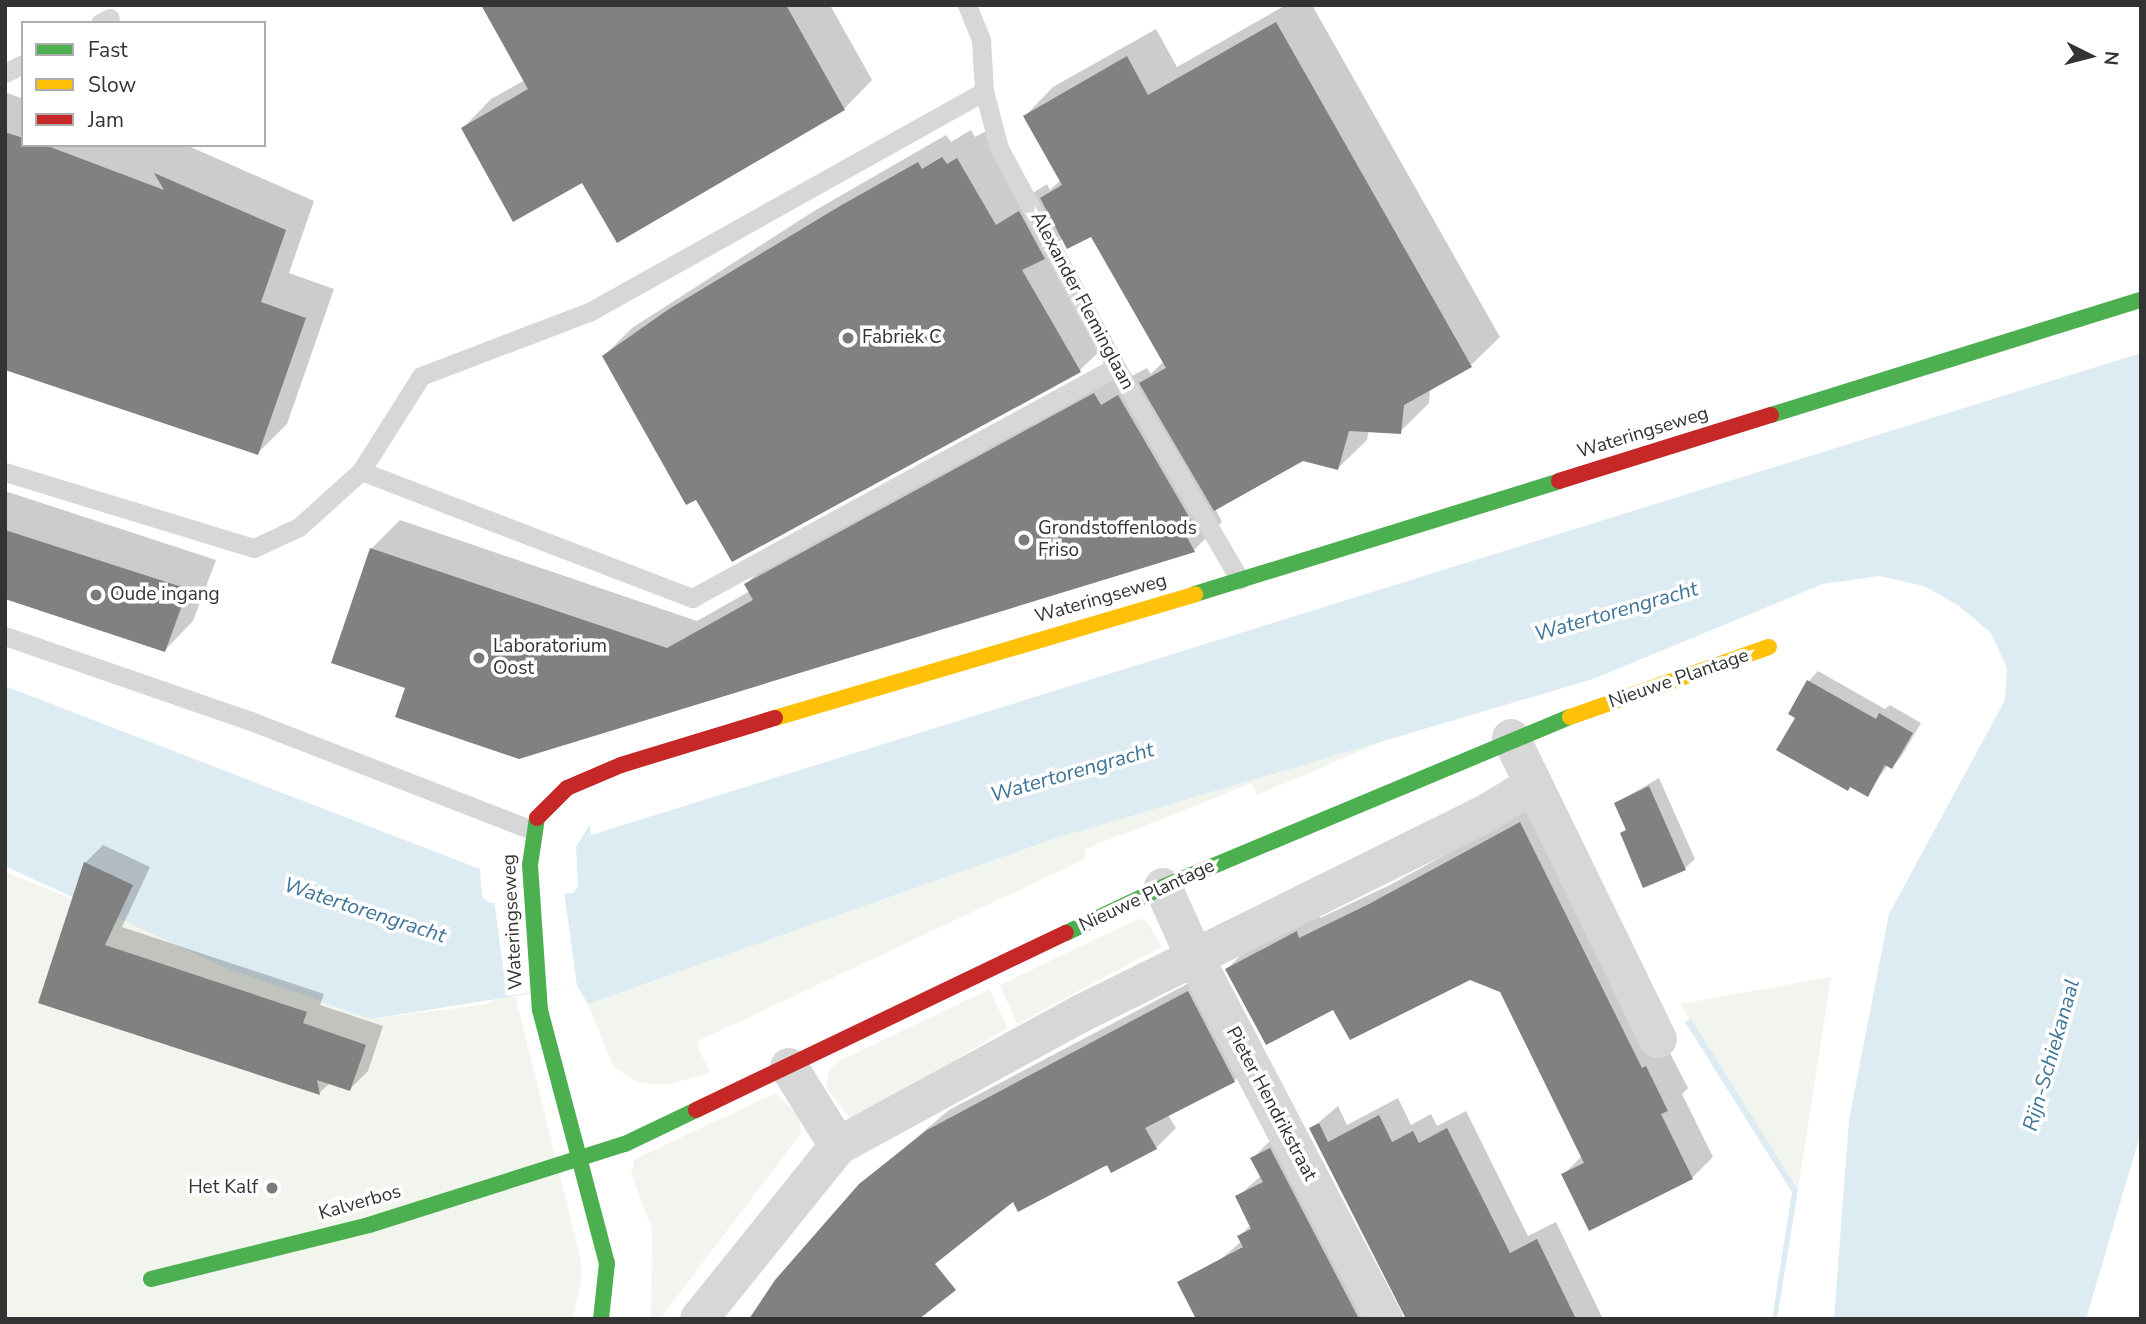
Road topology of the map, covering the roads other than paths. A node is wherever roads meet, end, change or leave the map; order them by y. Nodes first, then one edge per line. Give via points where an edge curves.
1 (968, 5) edge
2 (21, 65) edge
3 (5, 73) edge
4 (984, 91) junction
5 (2141, 300) edge
6 (1116, 367) junction
7 (361, 471) junction
8 (5, 472) edge
9 (1240, 580) junction
10 (5, 636) edge
11 (1769, 647) dead end
12 (1511, 738) junction
13 (1531, 786) junction
14 (532, 830) junction
15 (1163, 887) junction
16 (1194, 956) junction
17 (1658, 1039) dead end
18 (789, 1067) junction
19 (838, 1146) junction
20 (578, 1158) junction
21 (151, 1279) dead end
22 (601, 1319) edge
23 (699, 1319) edge
24 (1384, 1319) edge

1 - 4 lane, Alexander Fleminglaan via 981,40
2 - 3 lane
4 - 6 lane, Alexander Fleminglaan via 999,148
4 - 7 lane via 591,311 421,376
5 - 9 street, Wateringseweg
6 - 7 lane via 692,598
6 - 9 lane, Alexander Fleminglaan
7 - 8 lane via 299,527 254,548
9 - 14 street, Wateringseweg via 1071,632 1010,645 621,765 554,797
10 - 14 lane via 251,721
11 - 12 street, Nieuwe Plantage
12 - 13 street
12 - 15 street, Nieuwe Plantage
13 - 16 street via 1490,811
13 - 17 street
14 - 20 street, Wateringseweg via 540,1010
15 - 16 street, Pieter Hendrikstraat
15 - 18 street, Nieuwe Plantage
16 - 19 street
16 - 24 street, Pieter Hendrikstraat
18 - 19 street
18 - 20 street, Nieuwe Plantage via 625,1144
19 - 23 street
20 - 21 street, Kalverbos via 369,1225
20 - 22 street via 600,1222 607,1262

